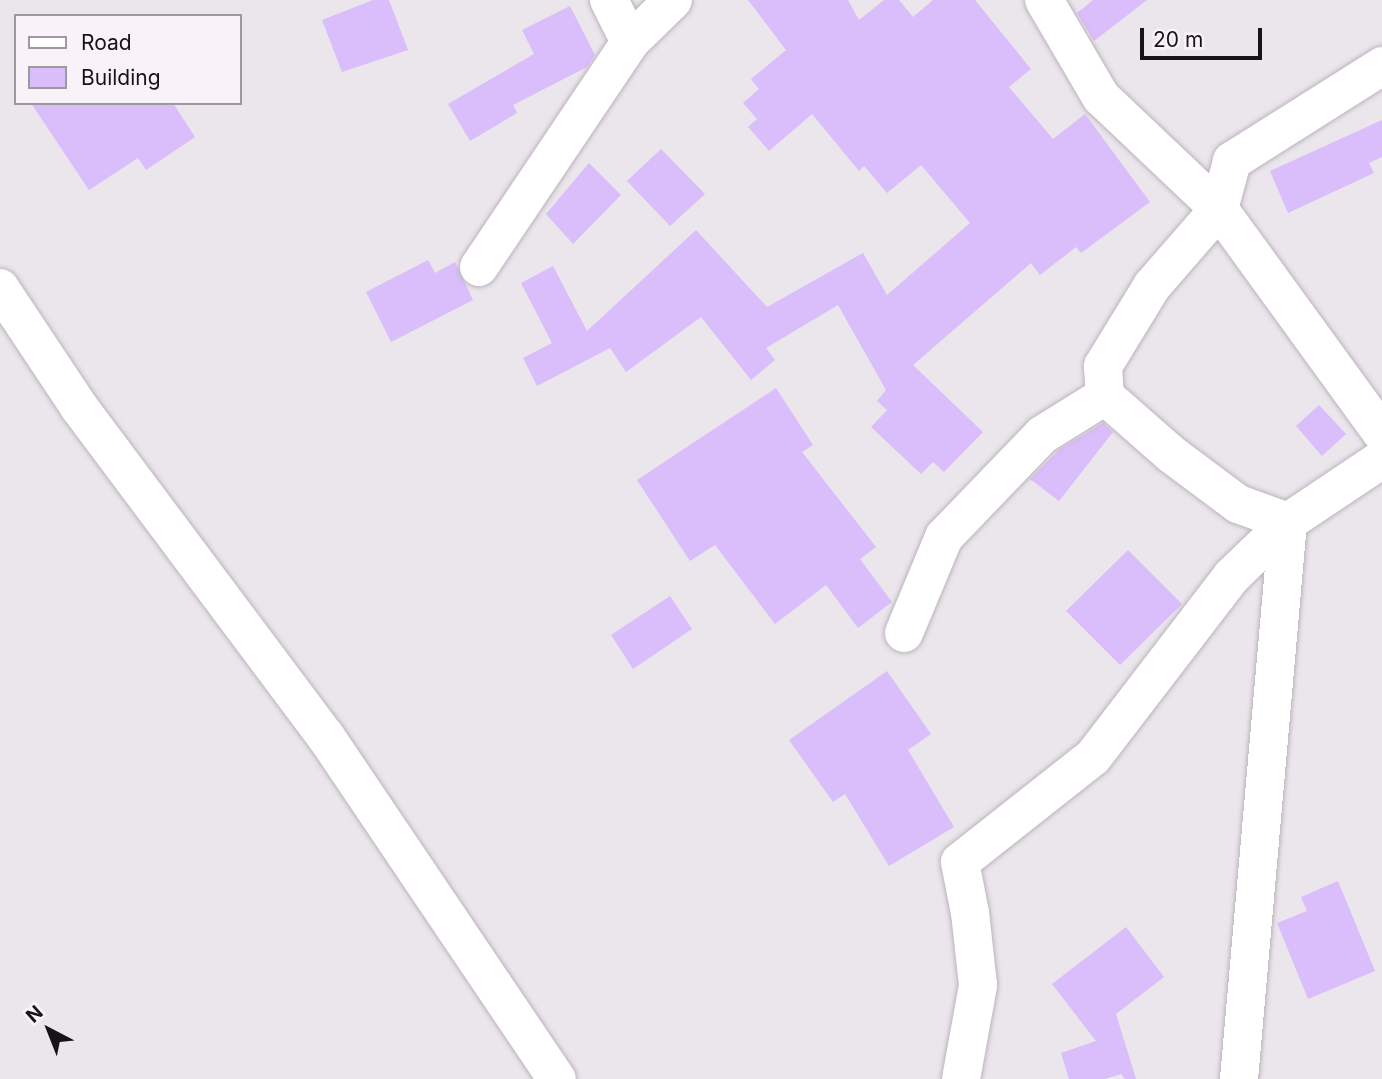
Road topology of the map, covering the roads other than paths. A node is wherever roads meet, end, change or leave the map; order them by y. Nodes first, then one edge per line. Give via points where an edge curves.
1 (609, 0) edge
2 (673, 0) edge
3 (1044, 0) edge
4 (630, 42) junction
5 (1382, 66) edge
6 (1219, 209) junction
7 (479, 268) dead end
8 (0, 288) edge
9 (1105, 396) junction
10 (1382, 433) edge
11 (1382, 459) edge
12 (1288, 522) junction
13 (904, 633) dead end
14 (557, 1079) edge
15 (961, 1079) edge
16 (1239, 1079) edge

1 - 4 street
2 - 4 street
3 - 6 street via 1101,97
4 - 7 street
5 - 6 street via 1232,161
6 - 9 street via 1152,286 1104,366
6 - 10 street
8 - 14 street via 79,407 326,737
9 - 12 street via 1237,504
9 - 13 street via 1042,435 944,537
11 - 12 street
12 - 15 street via 1231,577 1093,757 960,862 978,985
12 - 16 street

